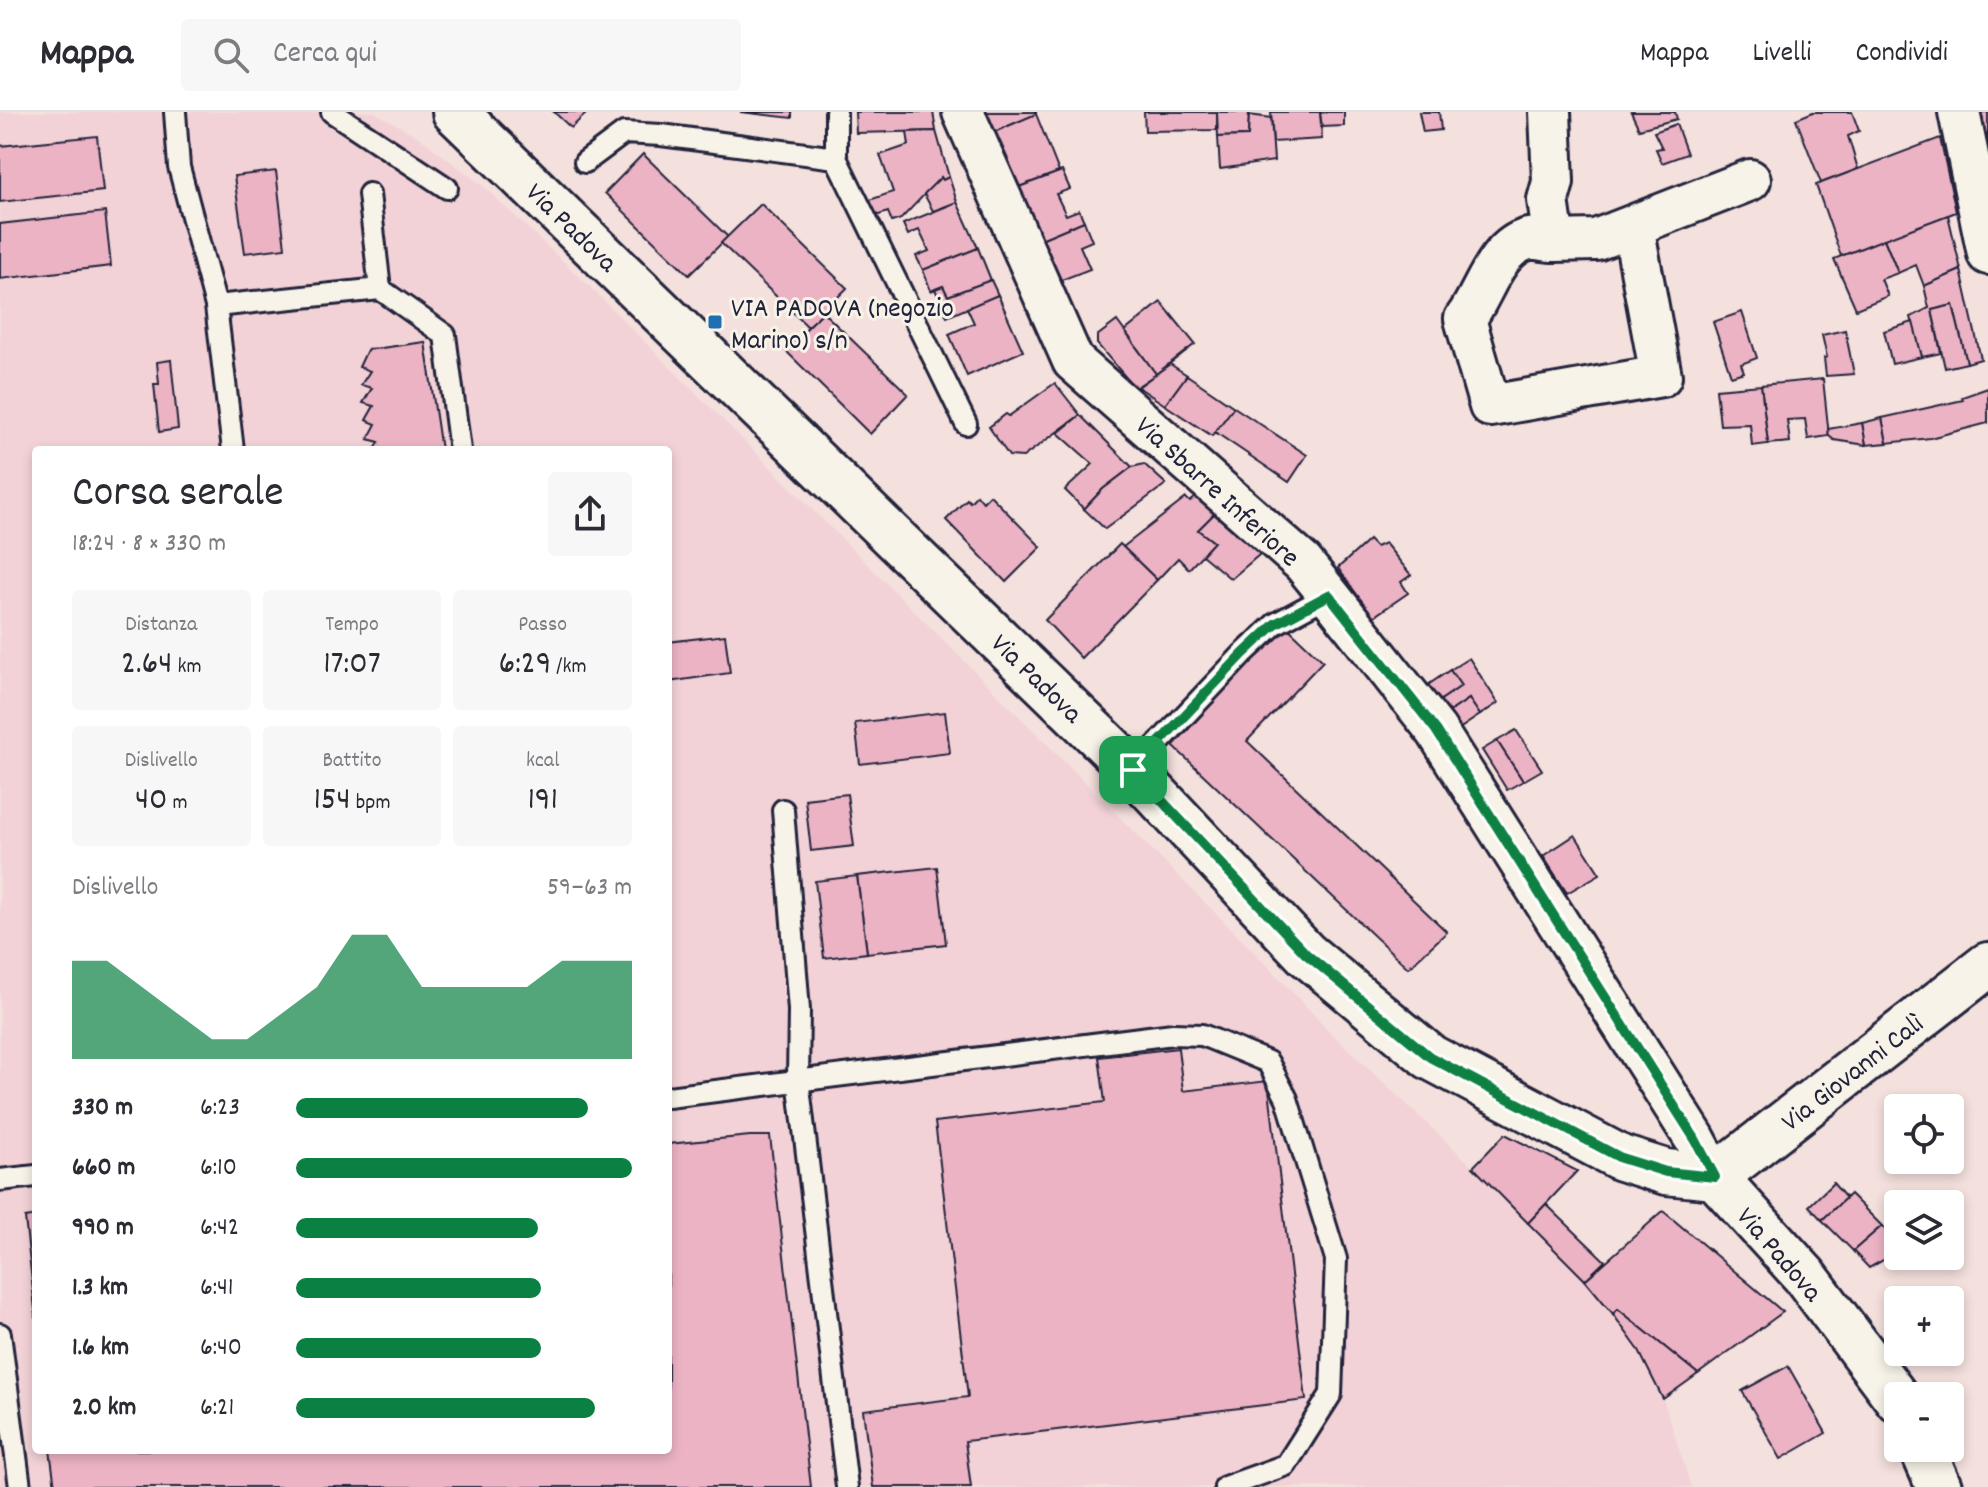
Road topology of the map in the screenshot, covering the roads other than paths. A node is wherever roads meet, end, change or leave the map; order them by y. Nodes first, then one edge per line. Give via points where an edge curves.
1 (175, 112) edge
2 (332, 112) edge
3 (455, 112) edge
4 (836, 112) edge
5 (963, 112) edge
6 (1550, 112) edge
7 (1959, 112) edge
8 (836, 158) junction
9 (585, 162) dead end
10 (1750, 180) dead end
11 (447, 188) dead end
12 (369, 194) dead end
13 (1633, 226) junction
14 (1554, 241) junction
15 (1988, 254) edge
16 (380, 289) junction
17 (216, 306) junction
18 (966, 424) dead end
19 (233, 446) edge
20 (459, 446) edge
21 (1329, 595) junction
22 (1133, 770) junction
23 (783, 810) dead end
24 (1988, 965) edge
25 (798, 1079) junction
26 (672, 1096) edge
27 (32, 1176) edge
28 (1715, 1177) junction
29 (0, 1180) edge
30 (0, 1334) edge
31 (1884, 1382) edge
32 (1928, 1462) edge
33 (20, 1487) edge
34 (847, 1487) edge
35 (1225, 1487) edge
36 (1939, 1487) edge

1 - 17 lane via 179,167
2 - 11 lane
3 - 22 street, Via Padova
4 - 8 lane
5 - 21 street, Via Sbarre Inferiore via 1073,361 1303,563
6 - 14 street via 1553,182 1548,200
7 - 15 street
8 - 9 lane via 624,133
8 - 18 lane
10 - 13 street
12 - 16 lane
13 - 14 street via 1596,240
13 - 14 street via 1661,376 1490,406 1465,319 1500,258 1527,239
16 - 17 lane
16 - 20 lane via 445,335
17 - 19 lane
21 - 22 lane via 1275,624
21 - 28 street, Via Sbarre Inferiore via 1436,730
22 - 28 street, Via Padova via 1306,954 1430,1057 1621,1158 1666,1172
23 - 25 lane via 799,1010
24 - 28 street, Via Giovanni Calì
25 - 26 lane
25 - 34 lane
25 - 35 lane via 1173,1034 1202,1035 1268,1062 1287,1099 1336,1259 1331,1394 1286,1465
27 - 29 lane
28 - 31 street, Via Padova via 1805,1276
30 - 33 lane
32 - 36 street

